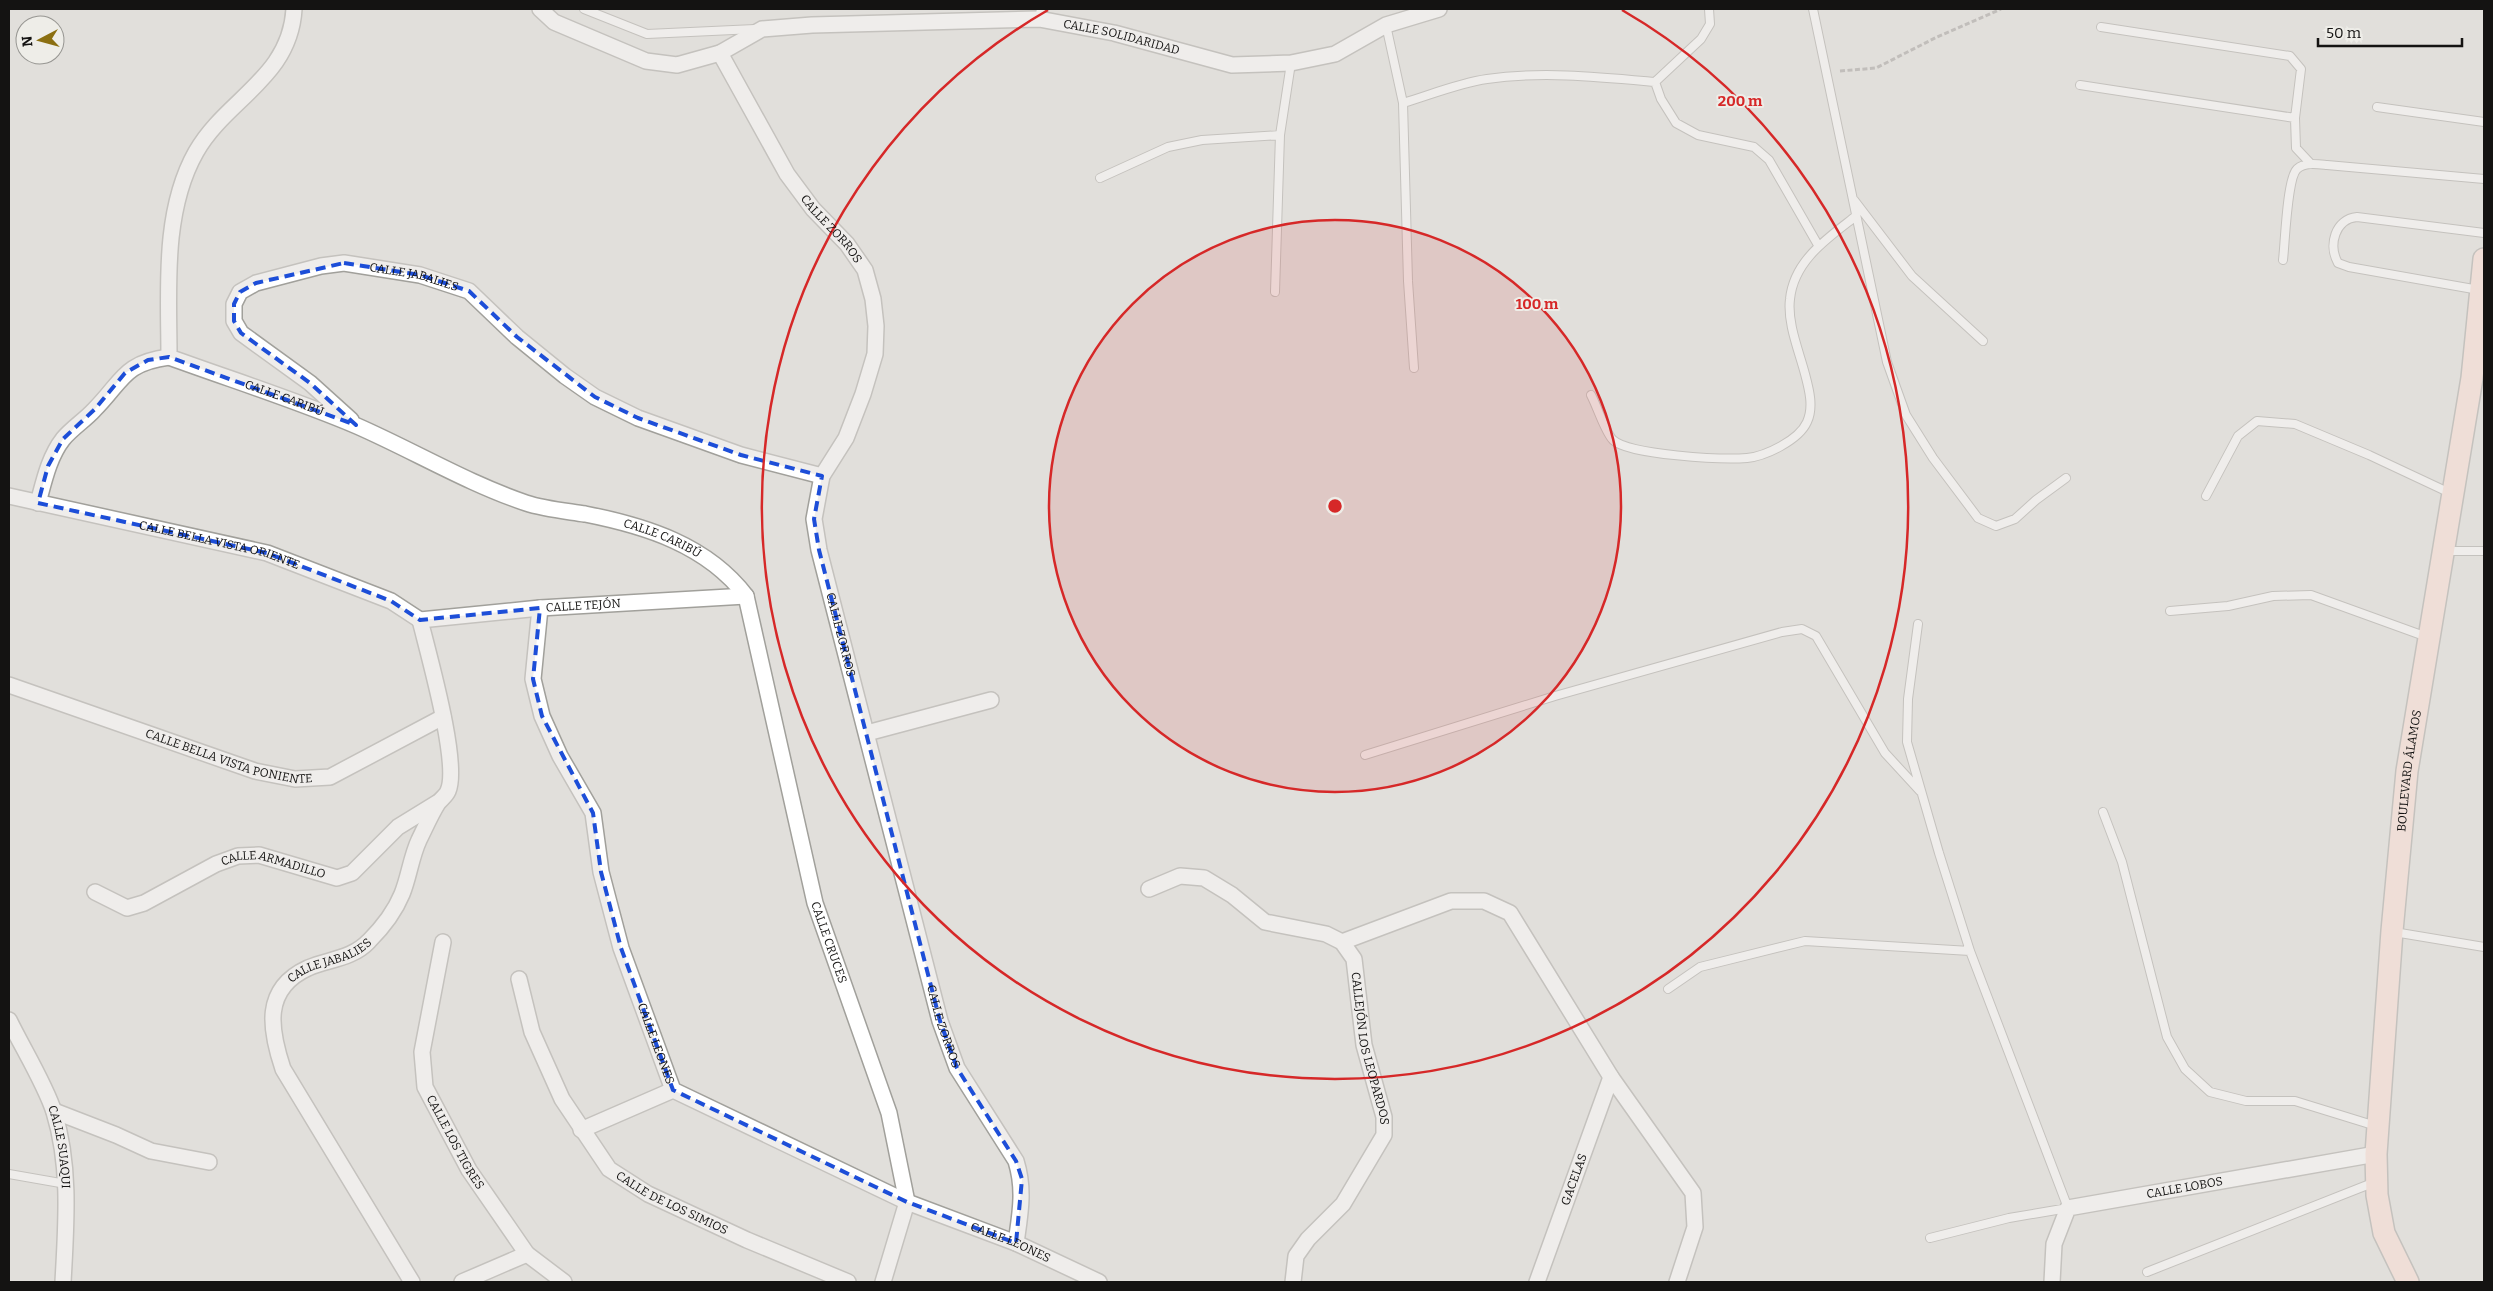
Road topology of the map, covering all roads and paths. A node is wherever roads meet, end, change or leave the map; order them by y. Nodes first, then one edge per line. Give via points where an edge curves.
1 (294, 9) edge
2 (540, 9) edge
3 (584, 9) edge
4 (1439, 9) edge
5 (1709, 9) edge
6 (1813, 9) edge
7 (2001, 9) edge
8 (1040, 14) edge
9 (1386, 25) junction
10 (2101, 27) dead end
11 (762, 29) junction
12 (720, 53) junction
13 (1291, 63) junction
14 (1826, 72) junction
15 (1655, 82) junction
16 (2080, 85) dead end
17 (1403, 103) junction
18 (2377, 107) dead end
19 (2295, 118) junction
20 (2484, 122) edge
21 (1280, 135) junction
22 (2312, 164) junction
23 (1100, 178) dead end
24 (2484, 179) edge
25 (1853, 198) junction
26 (1856, 216) junction
27 (2484, 233) edge
28 (1818, 244) junction
29 (2484, 258) edge
30 (2283, 260) dead end
31 (2480, 290) junction
32 (1275, 292) dead end
33 (1982, 340) dead end
34 (169, 357) junction
35 (1414, 368) dead end
36 (1591, 395) dead end
37 (357, 426) junction
38 (822, 476) junction
39 (2066, 478) dead end
40 (2452, 494) junction
41 (9, 496) edge
42 (2206, 496) dead end
43 (38, 503) junction
44 (2443, 551) junction
45 (2484, 551) edge
46 (746, 596) junction
47 (540, 608) junction
48 (2170, 612) dead end
49 (420, 620) junction
50 (1918, 624) dead end
51 (2429, 637) junction
52 (9, 685) edge
53 (991, 700) dead end
54 (443, 717) junction
55 (867, 733) junction
56 (1365, 754) dead end
57 (1922, 793) junction
58 (439, 802) junction
59 (2103, 812) dead end
60 (1149, 889) dead end
61 (95, 892) dead end
62 (2392, 932) junction
63 (443, 942) dead end
64 (1342, 942) junction
65 (2484, 947) edge
66 (1970, 951) junction
67 (519, 979) dead end
68 (1668, 989) dead end
69 (9, 1020) edge
70 (1611, 1077) junction
71 (673, 1090) junction
72 (54, 1111) junction
73 (2378, 1127) junction
74 (581, 1130) junction
75 (2376, 1154) junction
76 (210, 1162) dead end
77 (9, 1174) edge
78 (2376, 1181) junction
79 (66, 1184) junction
80 (907, 1202) junction
81 (2068, 1208) junction
82 (1930, 1238) dead end
83 (1016, 1243) junction
84 (527, 1254) junction
85 (2147, 1272) dead end
86 (62, 1282) edge
87 (412, 1282) edge
88 (462, 1282) edge
89 (564, 1282) edge
90 (848, 1282) edge
91 (883, 1282) edge
92 (1099, 1282) edge
93 (1293, 1282) edge
94 (1537, 1282) edge
95 (1677, 1282) edge
96 (2052, 1282) edge
97 (2408, 1282) edge

1 - 34 street via 293,26 283,54 216,127 197,151 182,181 170,260
2 - 12 street via 554,22 646,61 677,65
3 - 11 lane via 647,34
4 - 9 street, CALLE SOLIDARIDAD
5 - 15 lane via 1710,24 1701,39
6 - 14 lane
7 - 14 path via 1876,68
8 - 11 street, CALLE SOLIDARIDAD
8 - 13 street, CALLE SOLIDARIDAD via 1232,65
9 - 13 street, CALLE SOLIDARIDAD via 1335,54
9 - 17 lane
10 - 19 lane via 2290,56 2301,69
11 - 12 street
12 - 38 street, CALLE ZORROS via 787,174 812,209 846,244 865,270 873,299 875,354 846,438
13 - 21 lane
14 - 25 lane
15 - 17 lane via 1596,77 1486,79
15 - 28 lane via 1676,123 1698,135 1754,147 1769,160
16 - 19 lane
17 - 35 lane
18 - 20 lane
19 - 22 lane via 2296,148
21 - 23 lane via 1202,140 1168,147
21 - 32 lane
22 - 24 lane
22 - 30 lane via 2298,168 2291,182
25 - 26 lane
25 - 33 lane via 1912,276
26 - 28 lane
26 - 39 lane via 1887,362 1906,416 1978,518 1996,526 2015,519
27 - 31 lane via 2347,218 2338,226 2333,255 2338,263 2349,267
28 - 36 lane via 1799,270 1790,299 1792,324 1811,396 1807,422 1784,446 1748,458 1678,455 1627,448 1612,439
29 - 31 main road, BOULEVARD ÁLAMOS
31 - 40 main road, BOULEVARD ÁLAMOS via 2475,378
34 - 37 street, CALLE CARIBÚ
34 - 43 street via 148,360 125,373 95,410 64,439 48,466
37 - 38 street, CALLE JABALIES via 310,383 240,333 234,321 234,304 240,292 256,283 344,263 420,275 469,291 517,337 595,397 638,418 741,455
37 - 46 street, CALLE CARIBÚ via 448,470 527,503 614,520 674,539 712,561 734,580
38 - 55 street, CALLE ZORROS via 814,519 819,550
40 - 42 lane via 2295,424 2257,421 2238,436
40 - 44 main road, BOULEVARD ÁLAMOS
41 - 43 street, CALLE BELLA VISTA ORIENTE
43 - 49 street, CALLE BELLA VISTA ORIENTE via 267,553 391,600
44 - 45 lane
44 - 51 main road, BOULEVARD ÁLAMOS
46 - 47 street, CALLE TEJÓN
46 - 80 street, CALLE CRUCES via 815,903 889,1113
47 - 49 street, CALLE TEJÓN
47 - 71 street, CALLE LEONES via 533,679 542,716 560,756 593,813 601,872 621,948
48 - 51 lane via 2228,606 2272,596 2311,595
49 - 54 street, CALLE JABALIES
50 - 57 lane via 1908,698 1908,742
51 - 62 main road, BOULEVARD ÁLAMOS via 2407,771
52 - 54 street, CALLE BELLA VISTA PONIENTE via 254,771 295,779 330,777
53 - 55 street
54 - 58 street, CALLE JABALIES via 450,772 448,792
55 - 83 street, CALLE ZORROS via 940,1020 957,1068 1016,1161 1022,1179 1023,1197
56 - 57 lane via 1555,696 1802,629 1816,636 1885,753
57 - 66 lane
58 - 61 street, CALLE ARMADILLO via 398,827 352,873 337,878 252,855 216,864 144,904 126,908
58 - 87 street, CALLE JABALIES via 418,842 402,894 388,918 368,942 352,953 292,977 279,991 273,1012 273,1039 283,1069
59 - 73 lane via 2122,862 2168,1037 2185,1069 2210,1092 2246,1102 2295,1101
60 - 64 street via 1180,876 1204,878 1232,895 1265,922 1326,934
62 - 65 lane
62 - 73 main road, BOULEVARD ÁLAMOS
63 - 84 street, CALLE LOS TIGRES via 422,1052 425,1087 469,1170
64 - 70 street via 1451,901 1484,901 1510,913
64 - 93 street, CALLEJÓN LOS LEOPARDOS via 1354,959 1364,1045 1384,1117 1384,1134 1343,1204 1296,1256
66 - 68 lane via 1804,941 1700,968
66 - 81 lane
67 - 74 street, CALLE DE LOS SIMIOS via 532,1032 562,1099
69 - 72 street, CALLE SUAQUI
70 - 94 street, GACELAS
70 - 95 street via 1693,1192 1695,1227
71 - 74 street
71 - 80 street, CALLE LEONES
72 - 76 street via 151,1151
72 - 79 street, CALLE SUAQUI via 64,1153
73 - 75 main road, BOULEVARD ÁLAMOS
74 - 90 street, CALLE DE LOS SIMIOS via 609,1169 648,1194
75 - 78 main road, BOULEVARD ÁLAMOS
75 - 81 street, CALLE LOBOS
77 - 79 lane
78 - 85 lane
78 - 97 main road, BOULEVARD ÁLAMOS via 2384,1233
79 - 86 street, CALLE SUAQUI
80 - 83 street, CALLE LEONES
80 - 91 street, CALLE CRUCES
81 - 82 lane via 2009,1218
81 - 96 street via 2054,1244
83 - 92 street, CALLE LEONES
84 - 88 street
84 - 89 street, CALLE LOS TIGRES

